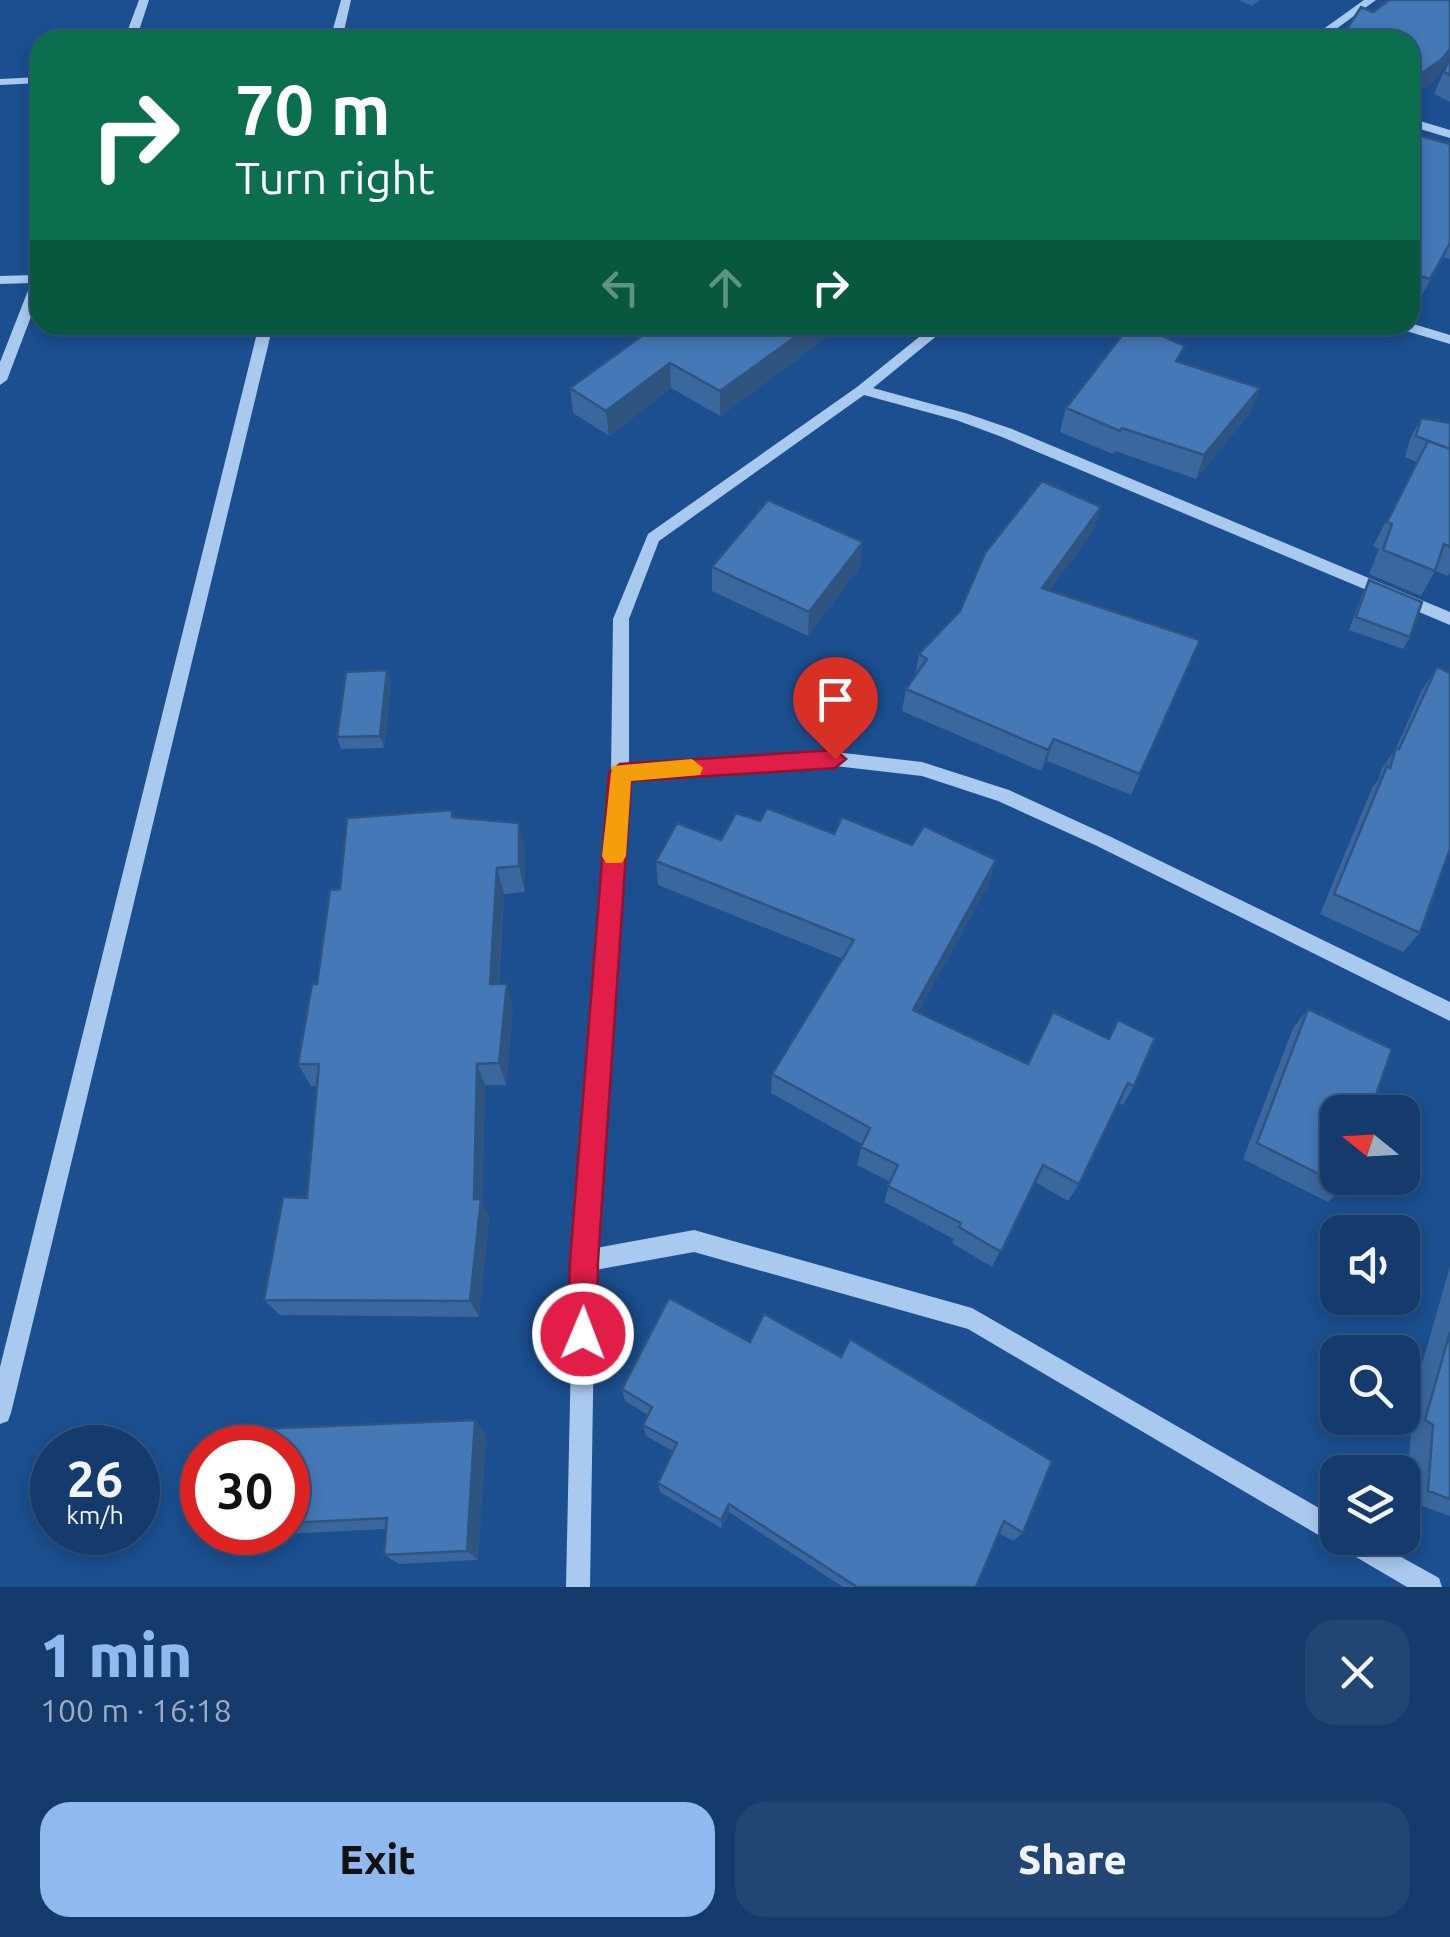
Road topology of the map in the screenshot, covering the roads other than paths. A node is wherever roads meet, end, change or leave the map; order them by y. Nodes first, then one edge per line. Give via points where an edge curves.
1 (144, 0) edge
2 (346, 0) edge
3 (1371, 0) edge
4 (134, 30) edge
5 (338, 30) edge
6 (1328, 30) edge
7 (30, 80) edge
8 (0, 82) edge
9 (1420, 125) edge
10 (1450, 134) edge
11 (30, 278) edge
12 (0, 280) edge
13 (30, 301) edge
14 (1420, 331) edge
15 (264, 335) edge
16 (931, 335) edge
17 (1450, 340) edge
18 (0, 380) edge
19 (862, 390) junction
20 (1450, 619) edge
21 (620, 773) junction
22 (1450, 1012) edge
23 (584, 1261) junction
24 (0, 1414) edge
25 (1320, 1523) edge
26 (1374, 1555) edge
27 (578, 1587) edge
28 (1430, 1587) edge

1 - 4 street
2 - 5 street
3 - 6 street
7 - 8 street
9 - 10 street
11 - 12 street
13 - 18 street
14 - 17 street
15 - 24 street
16 - 19 street
19 - 20 street via 1007,433
19 - 21 street via 653,538 620,619
21 - 22 street via 835,759 922,768 1003,795 1101,840
21 - 23 street
23 - 25 street via 694,1241 972,1320
23 - 27 street
26 - 28 street

